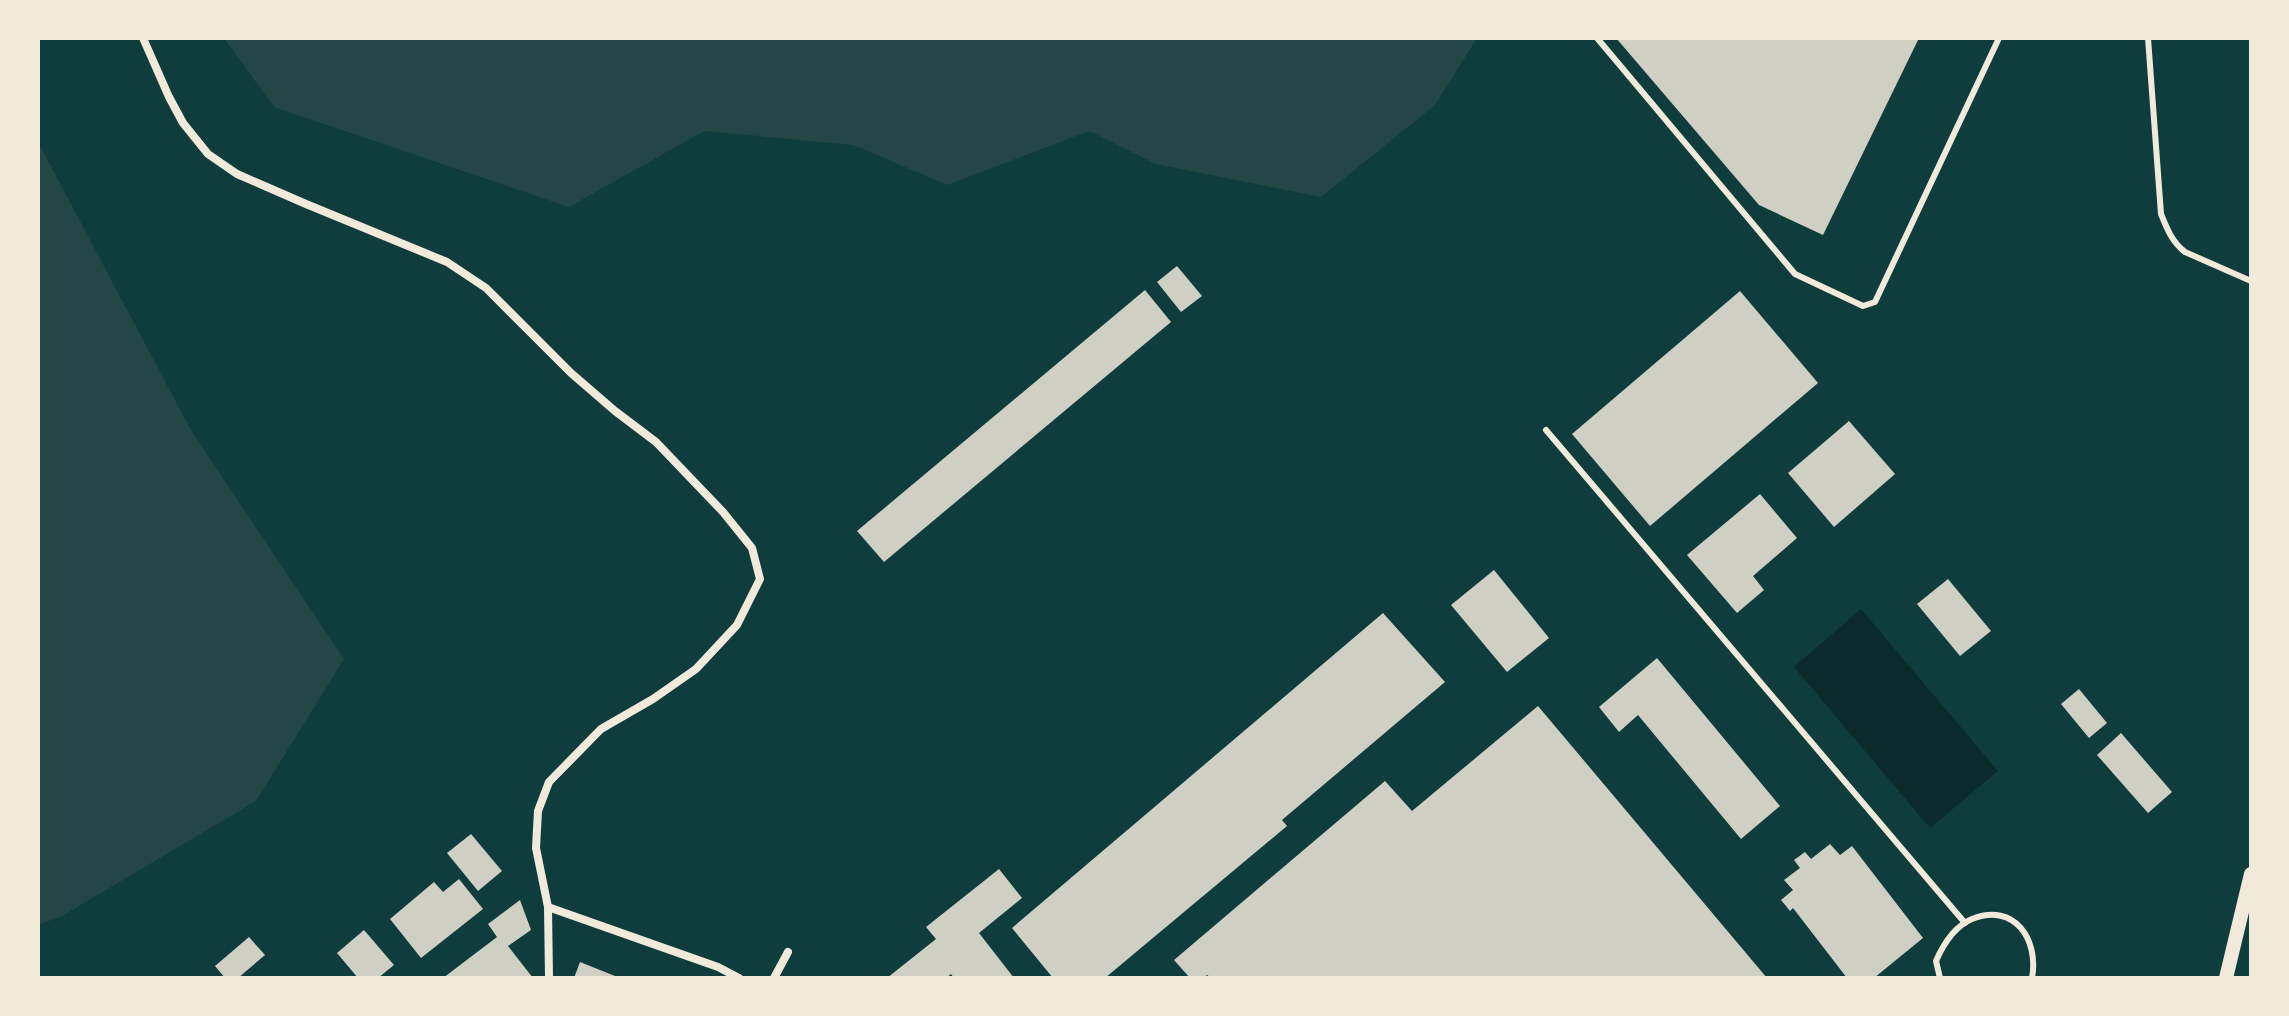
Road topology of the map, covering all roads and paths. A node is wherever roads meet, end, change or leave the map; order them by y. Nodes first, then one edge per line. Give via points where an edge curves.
1 (143, 38) edge
2 (1597, 38) edge
3 (1999, 38) edge
4 (2148, 38) edge
5 (2251, 281) edge
6 (1546, 430) dead end
7 (2251, 874) edge
8 (548, 907) junction
9 (1965, 923) junction
10 (788, 952) dead end
11 (549, 978) edge
12 (739, 978) edge
13 (774, 978) edge
14 (1940, 978) edge
15 (2032, 978) edge
16 (2226, 978) edge

1 - 8 street via 183,123 208,154 237,174 447,262 486,288 571,373 656,442 752,548 760,579 737,625 696,669 601,729 549,782 538,811 536,848
2 - 3 lane via 1795,274 1863,306 1875,302
4 - 5 lane via 2161,214 2168,231 2185,252
6 - 9 lane
7 - 16 street
8 - 11 street
8 - 12 street
9 - 14 lane via 1936,961
9 - 15 lane via 1990,915 2011,919 2032,945
10 - 13 street

